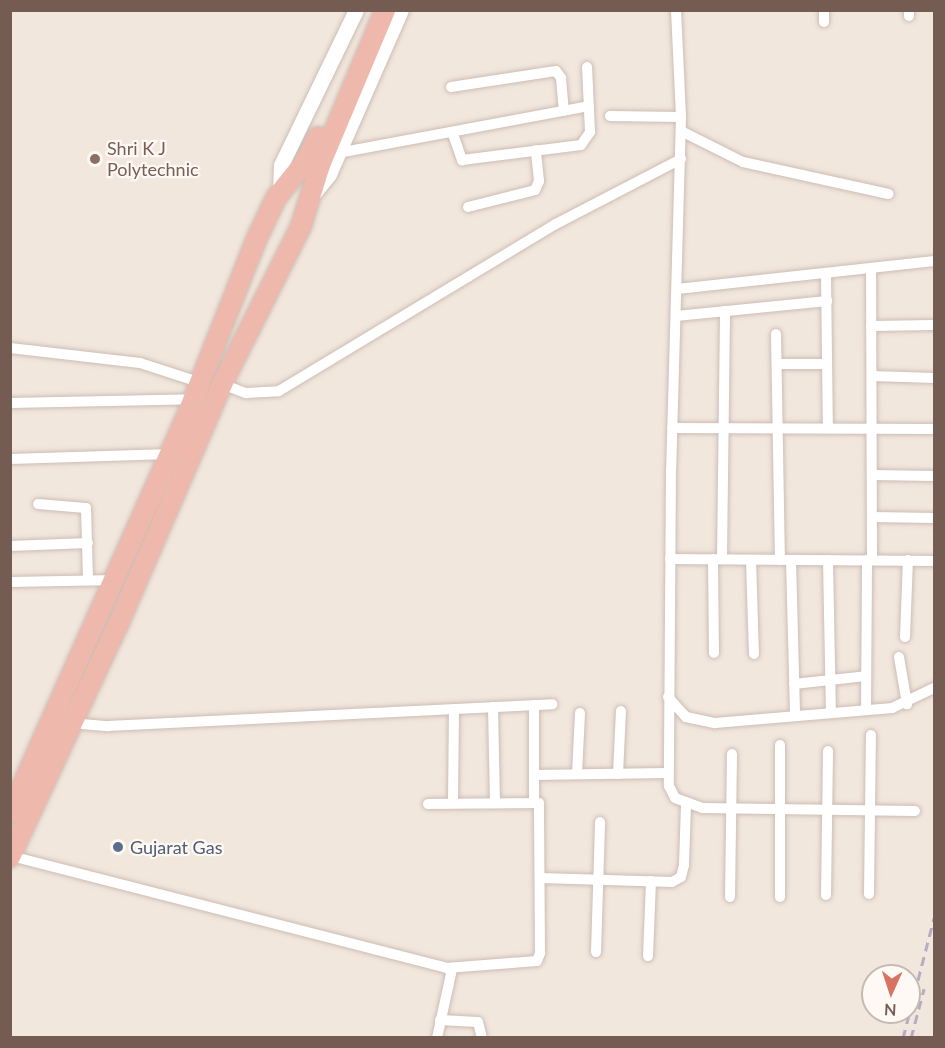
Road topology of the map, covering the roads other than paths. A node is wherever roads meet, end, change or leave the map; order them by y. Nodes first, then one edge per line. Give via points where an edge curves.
1 (356, 10) edge
2 (375, 10) edge
3 (385, 10) edge
4 (401, 10) edge
5 (676, 10) edge
6 (587, 67) dead end
7 (451, 87) dead end
8 (589, 106) junction
9 (564, 111) junction
10 (610, 116) dead end
11 (681, 117) junction
12 (681, 131) junction
13 (453, 134) junction
14 (536, 150) junction
15 (338, 153) junction
16 (681, 159) junction
17 (314, 162) junction
18 (280, 193) junction
19 (888, 194) dead end
20 (308, 198) junction
21 (468, 207) dead end
22 (934, 261) edge
23 (871, 269) junction
24 (826, 274) junction
25 (677, 289) junction
26 (826, 301) junction
27 (725, 311) junction
28 (676, 316) junction
29 (934, 325) edge
30 (871, 326) junction
31 (776, 334) dead end
32 (10, 348) edge
33 (777, 364) junction
34 (827, 364) junction
35 (872, 376) junction
36 (934, 378) edge
37 (209, 389) junction
38 (10, 403) edge
39 (672, 428) junction
40 (723, 428) junction
41 (777, 428) junction
42 (828, 428) junction
43 (872, 428) junction
44 (934, 429) edge
45 (170, 454) junction
46 (10, 459) edge
47 (872, 475) junction
48 (934, 476) edge
49 (38, 504) dead end
50 (872, 517) junction
51 (934, 518) edge
52 (88, 543) junction
53 (10, 546) edge
54 (670, 559) junction
55 (718, 559) junction
56 (751, 560) junction
57 (786, 560) junction
58 (828, 560) junction
59 (870, 560) junction
60 (908, 560) junction
61 (934, 561) edge
62 (88, 579) junction
63 (114, 579) junction
64 (10, 582) edge
65 (134, 587) junction
66 (904, 637) dead end
67 (714, 653) dead end
68 (754, 654) dead end
69 (899, 657) dead end
70 (866, 676) junction
71 (829, 680) junction
72 (794, 684) junction
73 (934, 688) edge
74 (668, 697) junction
75 (906, 704) junction
76 (534, 705) junction
77 (552, 705) dead end
78 (493, 707) junction
79 (454, 709) junction
80 (866, 710) junction
81 (621, 711) dead end
82 (580, 713) dead end
83 (831, 713) junction
84 (795, 716) junction
85 (52, 720) junction
86 (72, 723) junction
87 (871, 735) dead end
88 (780, 745) dead end
89 (828, 751) dead end
90 (732, 754) dead end
91 (667, 773) junction
92 (577, 774) junction
93 (618, 774) junction
94 (534, 775) junction
95 (534, 802) junction
96 (453, 803) junction
97 (495, 803) junction
98 (428, 804) dead end
99 (686, 804) junction
100 (733, 808) junction
101 (781, 809) junction
102 (827, 810) junction
103 (869, 810) junction
104 (915, 811) dead end
105 (10, 813) edge
106 (600, 822) dead end
107 (10, 856) edge
108 (541, 878) junction
109 (598, 879) junction
110 (651, 881) junction
111 (868, 894) dead end
112 (826, 895) dead end
113 (730, 897) dead end
114 (780, 897) dead end
115 (596, 952) dead end
116 (648, 956) dead end
117 (452, 969) junction
118 (441, 1020) junction
119 (437, 1038) edge
120 (482, 1038) edge

1 - 18 street via 281,165
2 - 17 highway
3 - 17 highway
4 - 15 street
5 - 11 street
6 - 8 street
7 - 9 street via 556,71 561,78
8 - 9 street
8 - 14 street via 587,141
9 - 13 street
10 - 11 street
11 - 12 street
12 - 16 street
12 - 19 street via 743,162
13 - 14 street via 462,160
13 - 15 street
14 - 21 street via 539,181 535,190
15 - 20 street via 323,184
16 - 25 street
16 - 37 street via 556,224 279,391
17 - 18 highway
17 - 20 highway
18 - 37 highway via 257,238
20 - 37 highway via 301,226
22 - 23 street
23 - 24 street
23 - 30 street
24 - 25 street
24 - 26 street
25 - 28 street
26 - 27 street
26 - 34 street
27 - 28 street
27 - 40 street
28 - 39 street
29 - 30 street
30 - 35 street
31 - 33 street
32 - 37 street via 140,363
33 - 34 street
33 - 41 street
34 - 42 street
35 - 36 street
35 - 43 street
37 - 38 street
37 - 45 highway
37 - 65 highway
39 - 40 street
39 - 54 street
40 - 41 street
40 - 55 street
41 - 42 street
41 - 57 street
42 - 43 street
43 - 44 street
43 - 47 street
45 - 46 street
45 - 63 highway
47 - 48 street
47 - 50 street
49 - 52 street via 86,508
50 - 51 street
50 - 59 street
52 - 53 street
52 - 62 street
54 - 55 street
54 - 74 street
55 - 56 street
55 - 67 street
56 - 57 street
56 - 68 street
57 - 58 street
57 - 72 street
58 - 59 street
58 - 71 street
59 - 60 street
59 - 70 street
60 - 61 street
60 - 66 street
62 - 63 street
62 - 64 street
63 - 65 street
63 - 85 highway
65 - 86 highway
69 - 75 street
70 - 71 street
70 - 80 street
71 - 72 street
71 - 83 street
72 - 84 street
73 - 75 street
74 - 84 street via 686,717 698,722
74 - 91 street
75 - 80 street
76 - 77 street
76 - 78 street
76 - 94 street
78 - 79 street
78 - 97 street
79 - 86 street via 108,726
79 - 96 street
80 - 83 street
81 - 93 street
82 - 92 street
83 - 84 street
85 - 86 street
85 - 105 highway
86 - 107 highway
87 - 103 street
88 - 101 street
89 - 102 street
90 - 100 street
91 - 93 street
91 - 99 street via 675,798
92 - 93 street
92 - 94 street
94 - 95 street
95 - 97 street
95 - 108 street via 542,807
96 - 97 street
96 - 98 street
99 - 100 street
99 - 110 street via 681,877 672,882
100 - 101 street
100 - 113 street
101 - 102 street
101 - 114 street
102 - 103 street
102 - 112 street
103 - 104 street
103 - 111 street
106 - 109 street
107 - 117 street
108 - 109 street
108 - 117 street via 537,962
109 - 110 street
109 - 115 street
110 - 116 street
117 - 118 street
118 - 119 street
118 - 120 street via 478,1022

